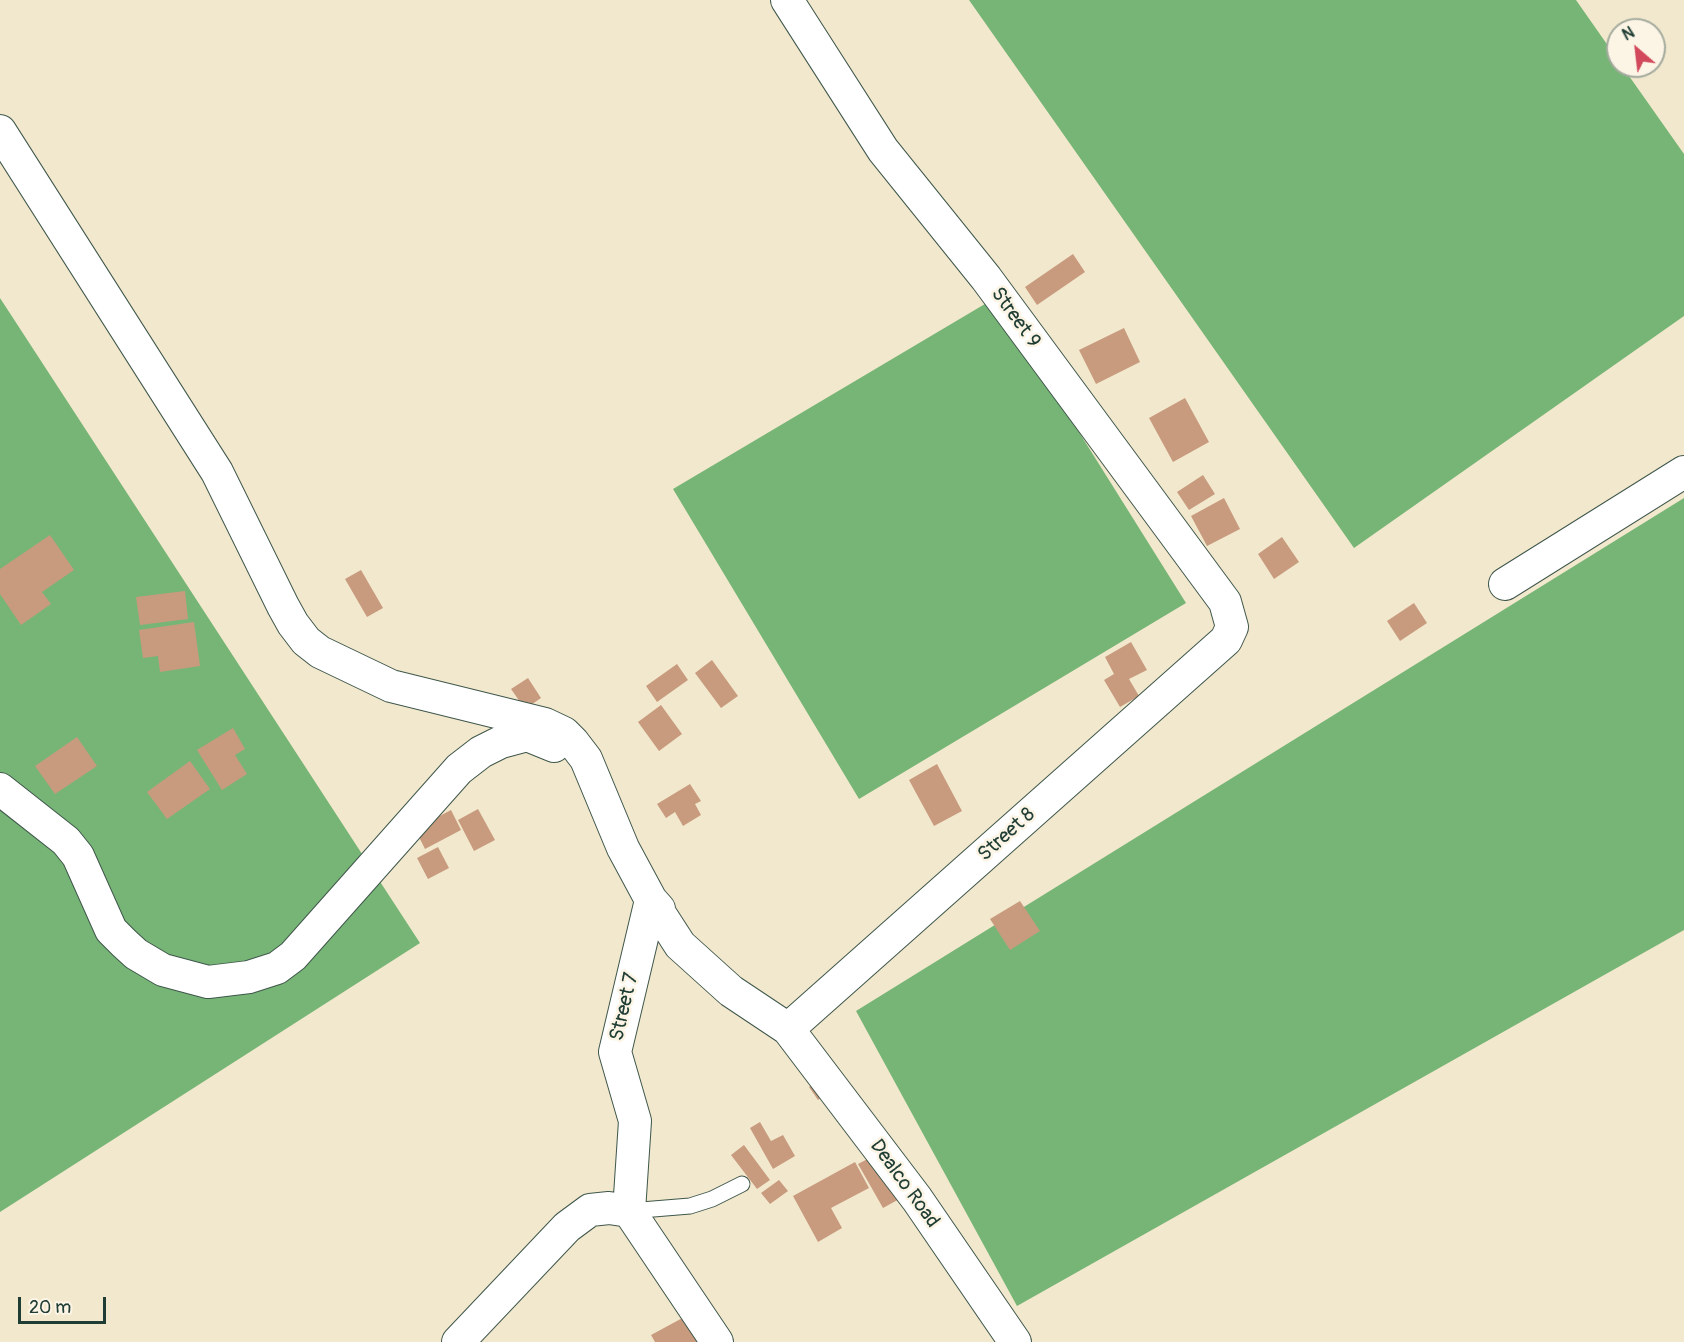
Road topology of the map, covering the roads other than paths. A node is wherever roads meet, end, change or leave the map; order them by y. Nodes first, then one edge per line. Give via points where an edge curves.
1 (787, 0) edge
2 (0, 131) edge
3 (1684, 472) edge
4 (1505, 584) dead end
5 (1226, 640) joint
6 (586, 759) junction
7 (0, 789) edge
8 (651, 900) junction
9 (788, 1029) junction
10 (742, 1184) dead end
11 (629, 1211) junction
12 (458, 1342) edge
13 (717, 1342) edge
14 (1015, 1342) edge

1 - 5 street, Street 9 via 882,150 986,278 1225,602 1232,627
2 - 6 street, Dealco Road via 217,472 292,624 306,641 320,652 391,686 545,724 564,733
3 - 4 street
5 - 9 street, Street 8
6 - 7 street via 527,735 482,752 459,769 293,956 277,968 249,977 208,982 163,970 124,944 111,930 78,856 66,841
6 - 8 street, Dealco Road
8 - 9 street, Dealco Road via 681,945 725,984
8 - 11 street, Street 7 via 615,1052 635,1121
9 - 14 street, Dealco Road via 917,1200
10 - 11 lane via 690,1206
11 - 12 street via 590,1210 567,1227
11 - 13 street

